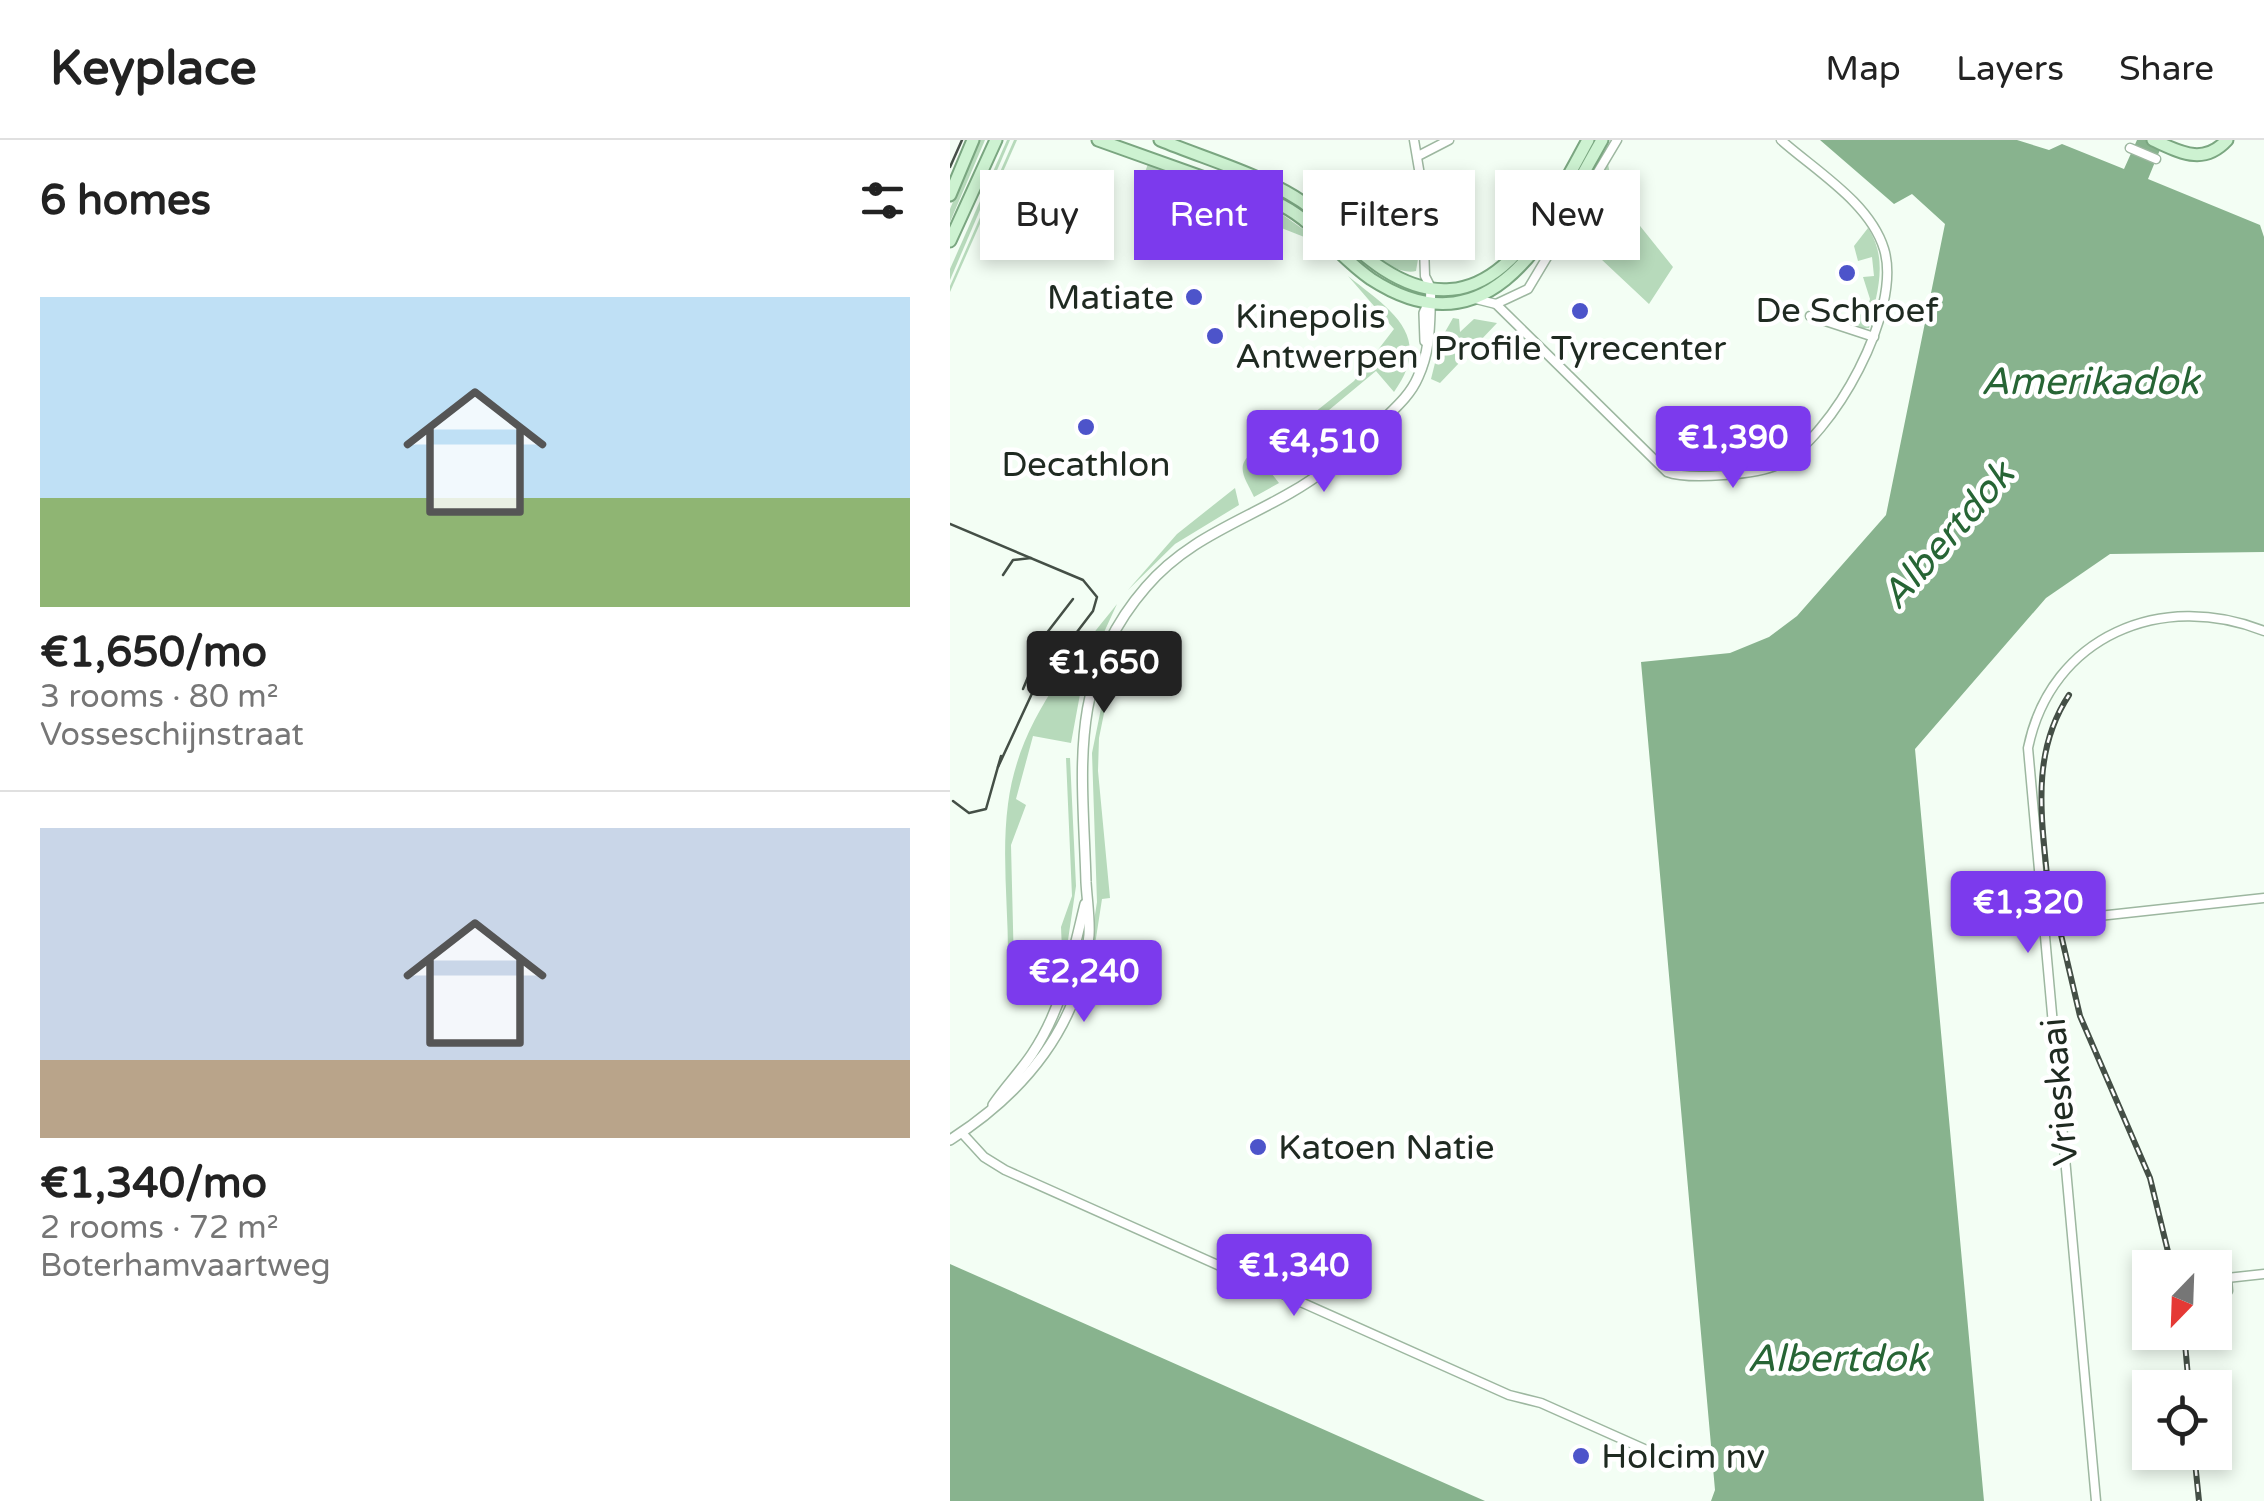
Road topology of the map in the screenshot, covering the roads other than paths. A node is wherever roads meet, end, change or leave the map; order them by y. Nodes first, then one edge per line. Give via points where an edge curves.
1 (973, 140) edge
2 (996, 140) edge
3 (1098, 140) edge
4 (1160, 140) edge
5 (1414, 140) edge
6 (1449, 140) edge
7 (1588, 140) edge
8 (1602, 140) edge
9 (1781, 140) edge
10 (2227, 140) edge
11 (1617, 141) edge
12 (2158, 142) edge
13 (2130, 148) dead end
14 (1418, 156) junction
15 (2156, 159) dead end
16 (950, 195) edge
17 (950, 241) edge
18 (1493, 282) junction
19 (1431, 294) junction
20 (1470, 298) junction
21 (1496, 304) junction
22 (1810, 316) dead end
23 (1874, 338) junction
24 (2264, 631) edge
25 (2264, 898) edge
26 (2044, 922) junction
27 (962, 1133) junction
28 (950, 1140) edge
29 (2264, 1274) edge
30 (2232, 1277) edge
31 (1660, 1456) dead end
32 (2096, 1501) edge

1 - 16 main road
2 - 17 main road
3 - 19 main road via 1282,206 1369,277 1398,292
4 - 19 main road via 1293,196 1380,267
5 - 14 street
6 - 14 street
7 - 18 main road via 1525,247
8 - 18 main road via 1538,250
9 - 23 street via 1875,228 1888,265
10 - 12 main road via 2197,156
11 - 21 street via 1528,289
13 - 15 street
14 - 19 street
18 - 19 main road
18 - 20 main road
19 - 20 main road
19 - 27 street via 1424,314 1425,355 1404,400 1337,463 1185,550 1121,621 1096,674 1081,740 1087,950 1066,1018 1026,1081
20 - 21 street
21 - 23 street via 1654,462 1684,476 1764,470 1786,460 1850,388
22 - 23 street
24 - 26 street, Vrieskaai via 2219,616 2168,617 2101,640 2064,669 2040,704 2028,748
25 - 26 street
26 - 32 street, Vrieskaai
27 - 28 street
27 - 31 street via 1005,1170
29 - 30 street

